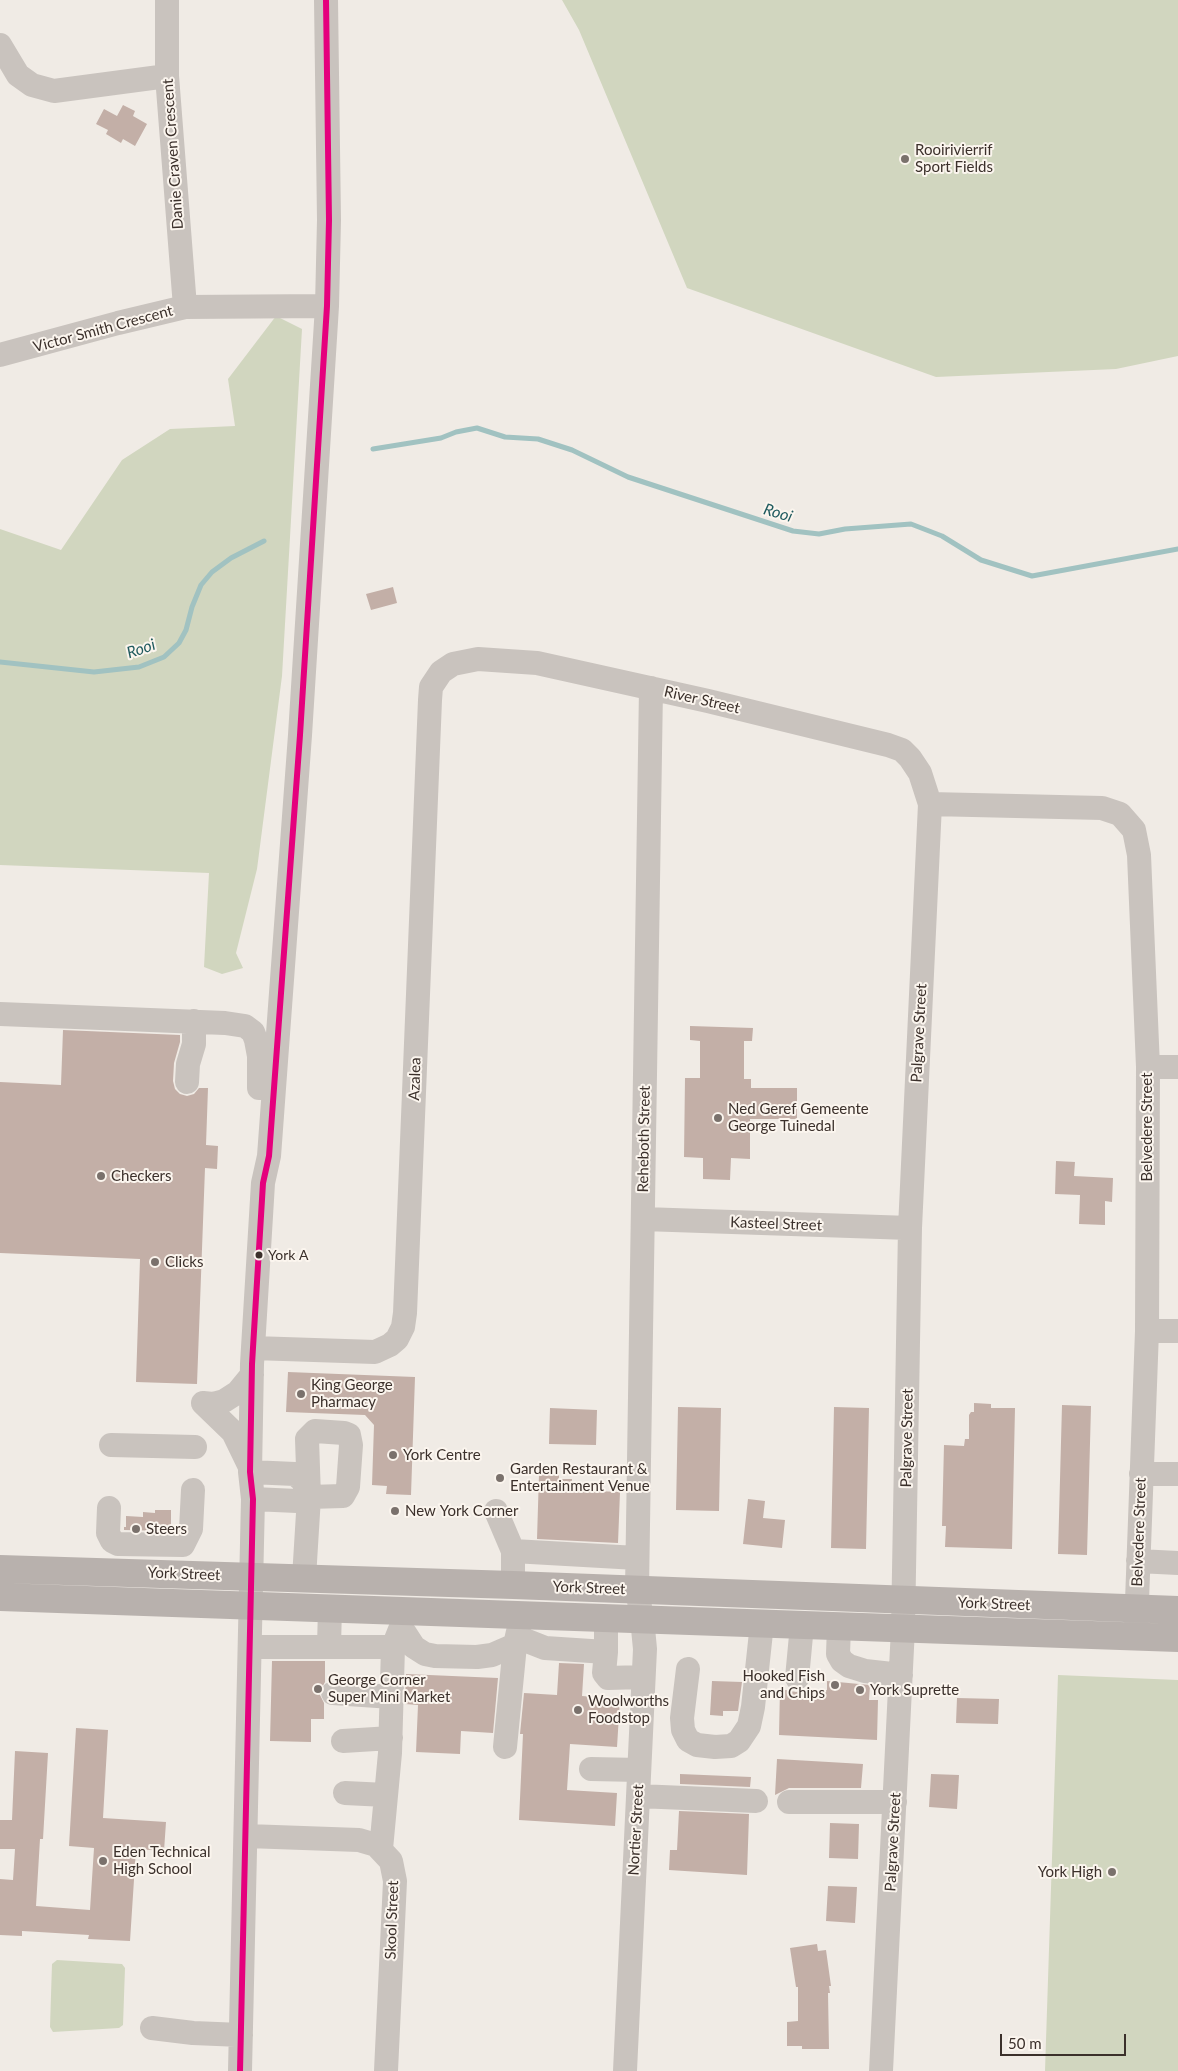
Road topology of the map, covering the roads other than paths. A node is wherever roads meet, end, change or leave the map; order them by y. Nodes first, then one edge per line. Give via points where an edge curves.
1 (167, 0) edge
2 (326, 0) edge
3 (0, 45) edge
4 (167, 76) junction
5 (327, 306) junction
6 (184, 307) junction
7 (0, 355) edge
8 (441, 672) joint
9 (651, 688) junction
10 (930, 804) junction
11 (0, 1014) edge
12 (194, 1021) junction
13 (1148, 1067) junction
14 (1178, 1067) edge
15 (187, 1082) dead end
16 (271, 1122) junction
17 (643, 1219) junction
18 (910, 1228) junction
19 (1146, 1331) junction
20 (1178, 1331) edge
21 (259, 1349) junction
22 (252, 1376) junction
23 (111, 1446) dead end
24 (196, 1447) dead end
25 (301, 1465) junction
26 (1142, 1474) junction
27 (1178, 1474) edge
28 (253, 1482) junction
29 (194, 1490) dead end
30 (309, 1497) junction
31 (109, 1508) dead end
32 (496, 1511) dead end
33 (513, 1551) junction
34 (637, 1558) junction
35 (1138, 1561) junction
36 (1178, 1563) edge
37 (0, 1568) edge
38 (305, 1573) junction
39 (252, 1576) junction
40 (512, 1585) junction
41 (637, 1590) junction
42 (0, 1596) edge
43 (904, 1600) junction
44 (251, 1604) junction
45 (330, 1607) junction
46 (1137, 1609) junction
47 (1178, 1610) edge
48 (606, 1617) junction
49 (642, 1618) junction
50 (762, 1623) junction
51 (802, 1625) junction
52 (839, 1626) junction
53 (399, 1628) junction
54 (904, 1628) junction
55 (518, 1632) junction
56 (1136, 1637) junction
57 (1178, 1638) edge
58 (250, 1647) junction
59 (329, 1647) junction
60 (606, 1652) junction
61 (688, 1670) dead end
62 (901, 1675) junction
63 (643, 1677) junction
64 (797, 1678) dead end
65 (332, 1693) dead end
66 (392, 1697) junction
67 (391, 1738) junction
68 (343, 1741) dead end
69 (505, 1747) dead end
70 (591, 1769) dead end
71 (639, 1770) junction
72 (345, 1793) dead end
73 (386, 1795) junction
74 (638, 1796) junction
75 (756, 1801) dead end
76 (789, 1802) dead end
77 (895, 1802) junction
78 (247, 1836) junction
79 (381, 1849) junction
80 (152, 2028) dead end
81 (241, 2035) junction
82 (240, 2071) edge
83 (386, 2071) edge
84 (625, 2071) edge
85 (881, 2071) edge

1 - 4 street, Danie Craven Crescent
2 - 5 street
3 - 4 street via 18,75 32,85 54,91
4 - 6 street, Danie Craven Crescent
5 - 6 street, Victor Smith Crescent
5 - 16 street
6 - 7 street, Victor Smith Crescent
8 - 9 street, River Street via 465,660 495,659 537,663
8 - 21 street, Azalea via 431,687 430,700 403,1327 397,1339 375,1352
9 - 10 street, River Street via 902,750 920,773
9 - 17 street, Reheboth Street
10 - 13 street, Belvedere Street via 1102,808 1120,814 1134,830 1139,855
10 - 18 street, Palgrave Street
11 - 12 street
12 - 15 street via 194,1044
12 - 16 street via 226,1022 245,1026 253,1032 259,1056 260,1103
13 - 14 street
13 - 19 street, Belvedere Street
16 - 21 street via 263,1183
17 - 18 street, Kasteel Street
17 - 34 street, Reheboth Street
18 - 43 street, Palgrave Street
19 - 20 street
19 - 26 street, Belvedere Street
21 - 22 street
21 - 28 street
22 - 28 street
22 - 28 street via 238,1392 224,1401 202,1404 233,1432
23 - 24 street
25 - 28 street
25 - 30 street
25 - 30 street via 308,1439 315,1431 347,1434 351,1439 348,1491 344,1496
26 - 27 street
26 - 35 street, Belvedere Street
28 - 30 street via 297,1501
28 - 39 street
29 - 31 street via 191,1529 183,1545 118,1544 108,1533
30 - 38 street
32 - 33 street
33 - 34 street
33 - 40 street
34 - 41 street, Reheboth Street
35 - 36 street
35 - 46 street, Belvedere Street
37 - 39 main road, York Street
38 - 39 main road, York Street
38 - 40 main road, York Street
39 - 44 street
40 - 41 main road, York Street
41 - 43 main road, York Street
41 - 49 street, Nortier Street
42 - 44 main road, York Street
43 - 46 main road, York Street
43 - 54 street, Palgrave Street
44 - 45 main road, York Street
44 - 58 street
45 - 53 main road, York Street
45 - 59 street
46 - 47 main road, York Street
46 - 56 street, Belvedere Street
48 - 49 main road, York Street
48 - 55 main road, York Street
48 - 60 street
49 - 50 main road, York Street
49 - 63 street, Nortier Street
50 - 51 main road, York Street
50 - 61 street via 749,1726 739,1741 731,1746 697,1745 688,1740 682,1718
51 - 52 main road, York Street
51 - 64 street
52 - 54 main road, York Street
52 - 62 street via 838,1654 842,1661 865,1671
53 - 55 main road, York Street
53 - 55 street via 417,1651 435,1656 492,1655
53 - 59 street
53 - 66 street
54 - 56 main road, York Street
54 - 62 street, Palgrave Street
55 - 60 street via 545,1648
55 - 69 street
56 - 57 main road, York Street
58 - 59 street
58 - 78 street
60 - 63 street via 604,1673 608,1678
62 - 77 street, Palgrave Street
63 - 71 street, Nortier Street
65 - 66 street
66 - 67 street
67 - 68 street
67 - 73 street
70 - 71 street
71 - 74 street, Nortier Street
72 - 73 street
73 - 79 street
74 - 75 street
74 - 84 street, Nortier Street
76 - 77 street
77 - 85 street, Palgrave Street
78 - 79 street via 359,1840
78 - 81 street
79 - 83 street, Skool Street via 391,1860 395,1881
80 - 81 street via 193,2034
81 - 82 street

